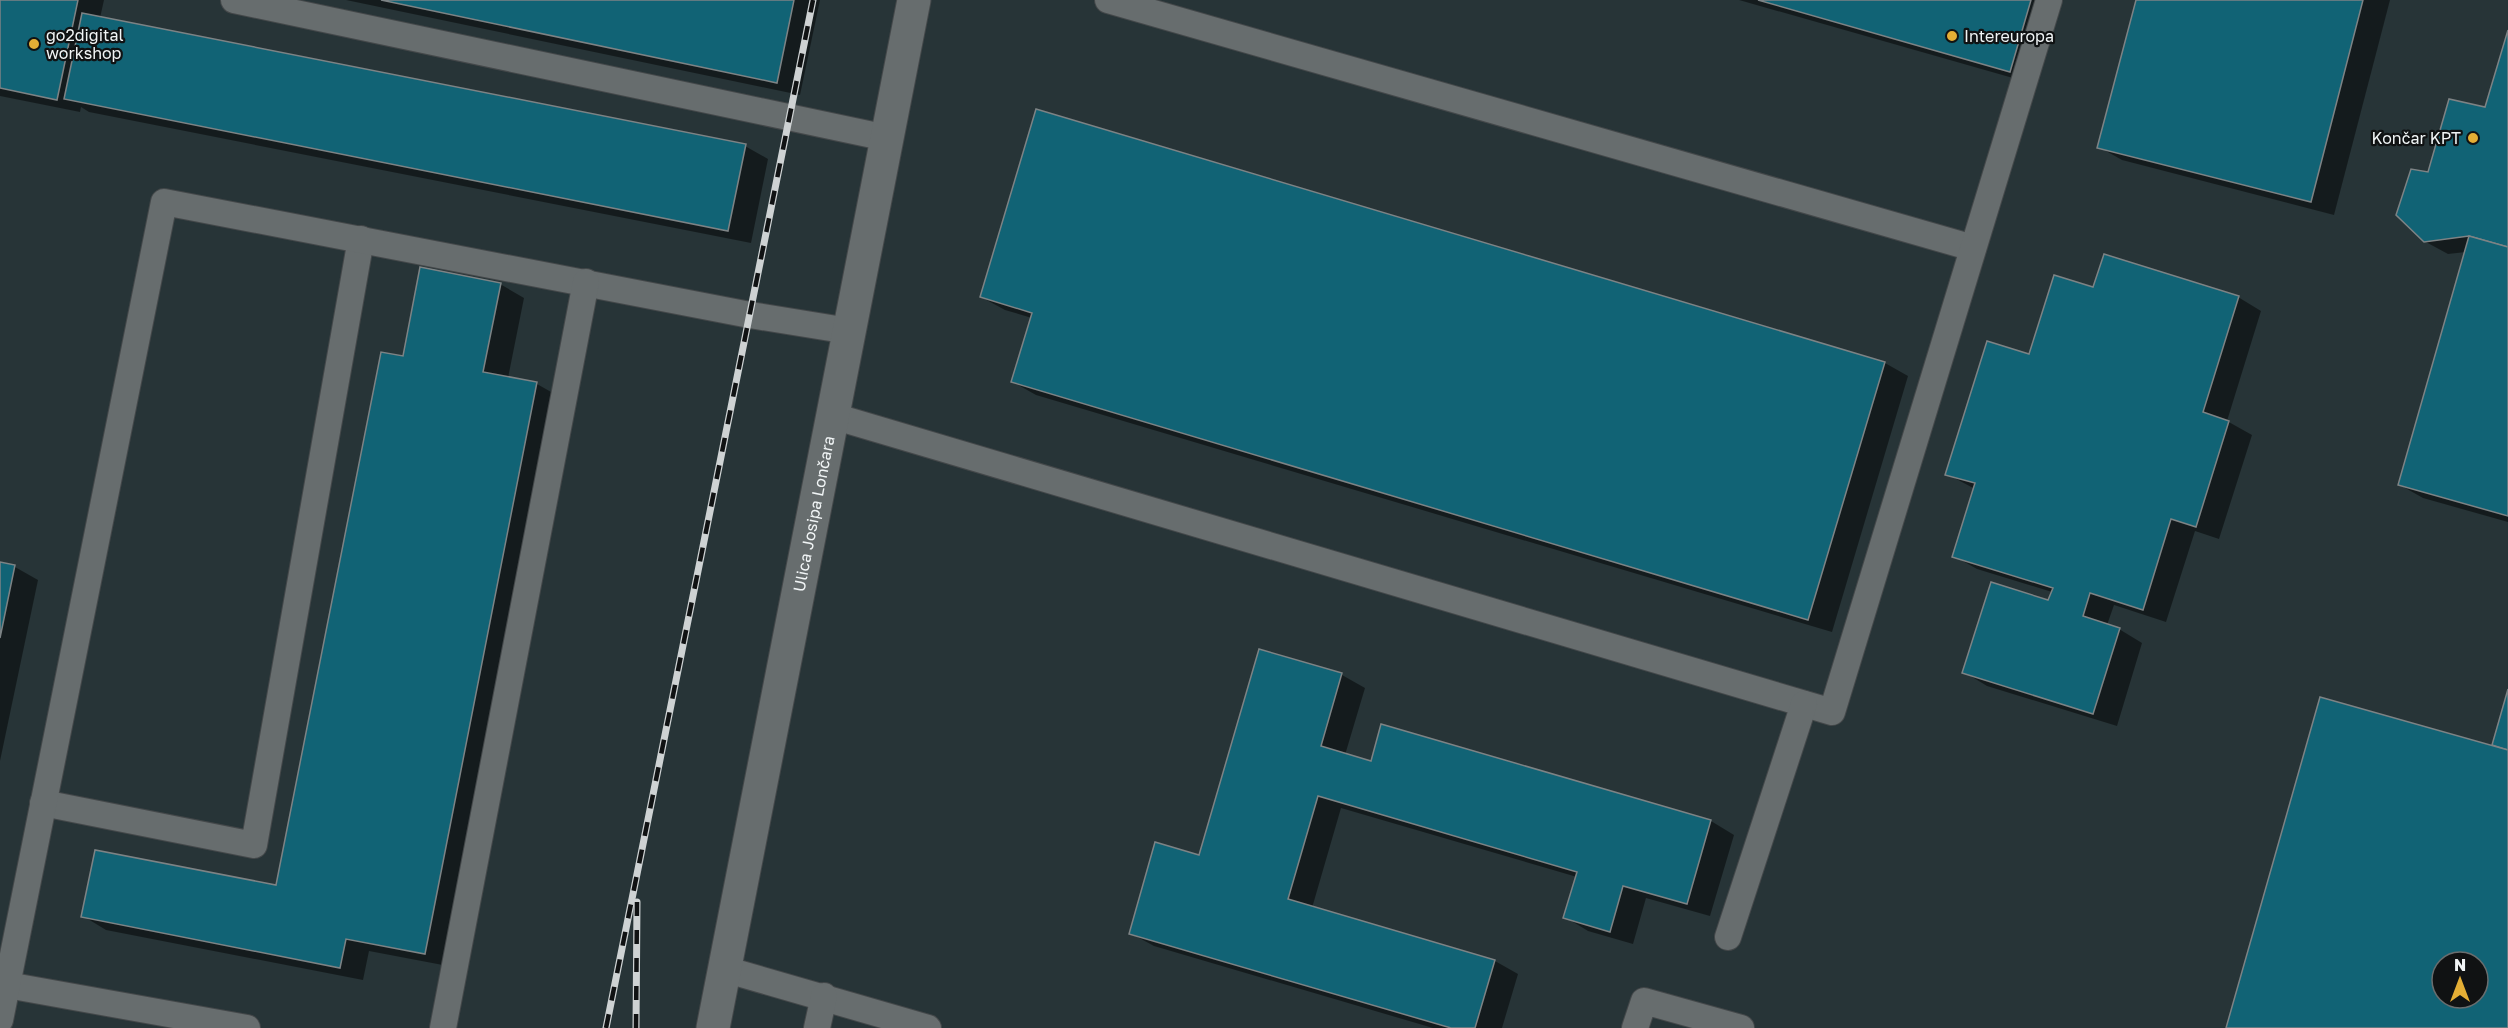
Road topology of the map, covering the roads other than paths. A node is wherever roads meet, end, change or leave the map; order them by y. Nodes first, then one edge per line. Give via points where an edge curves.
1 (234, 0) edge
2 (914, 0) edge
3 (1108, 0) edge
4 (2049, 0) edge
5 (887, 138) junction
6 (362, 239) junction
7 (1973, 249) junction
8 (586, 282) junction
9 (849, 331) junction
10 (833, 416) junction
11 (1804, 704) junction
12 (43, 804) junction
13 (1728, 937) dead end
14 (724, 969) junction
15 (7, 985) junction
16 (824, 996) junction
17 (0, 1020) edge
18 (247, 1028) edge
19 (442, 1028) edge
20 (713, 1028) edge
21 (817, 1028) edge
22 (928, 1028) edge
23 (1635, 1028) edge
24 (1742, 1028) edge

1 - 5 lane
2 - 5 street, Ulica Josipa Lončara
3 - 7 lane
4 - 7 lane
5 - 9 street, Ulica Josipa Lončara
6 - 8 lane
6 - 12 lane via 164,202
6 - 12 lane via 254,845
7 - 11 lane via 1832,712
8 - 9 lane
8 - 19 lane
9 - 10 street, Ulica Josipa Lončara
10 - 11 lane
10 - 14 street, Ulica Josipa Lončara
11 - 13 lane
12 - 15 lane
14 - 16 lane
14 - 20 street, Ulica Josipa Lončara
15 - 17 lane
15 - 18 lane
16 - 21 lane
16 - 22 lane
23 - 24 lane via 1644,1001

